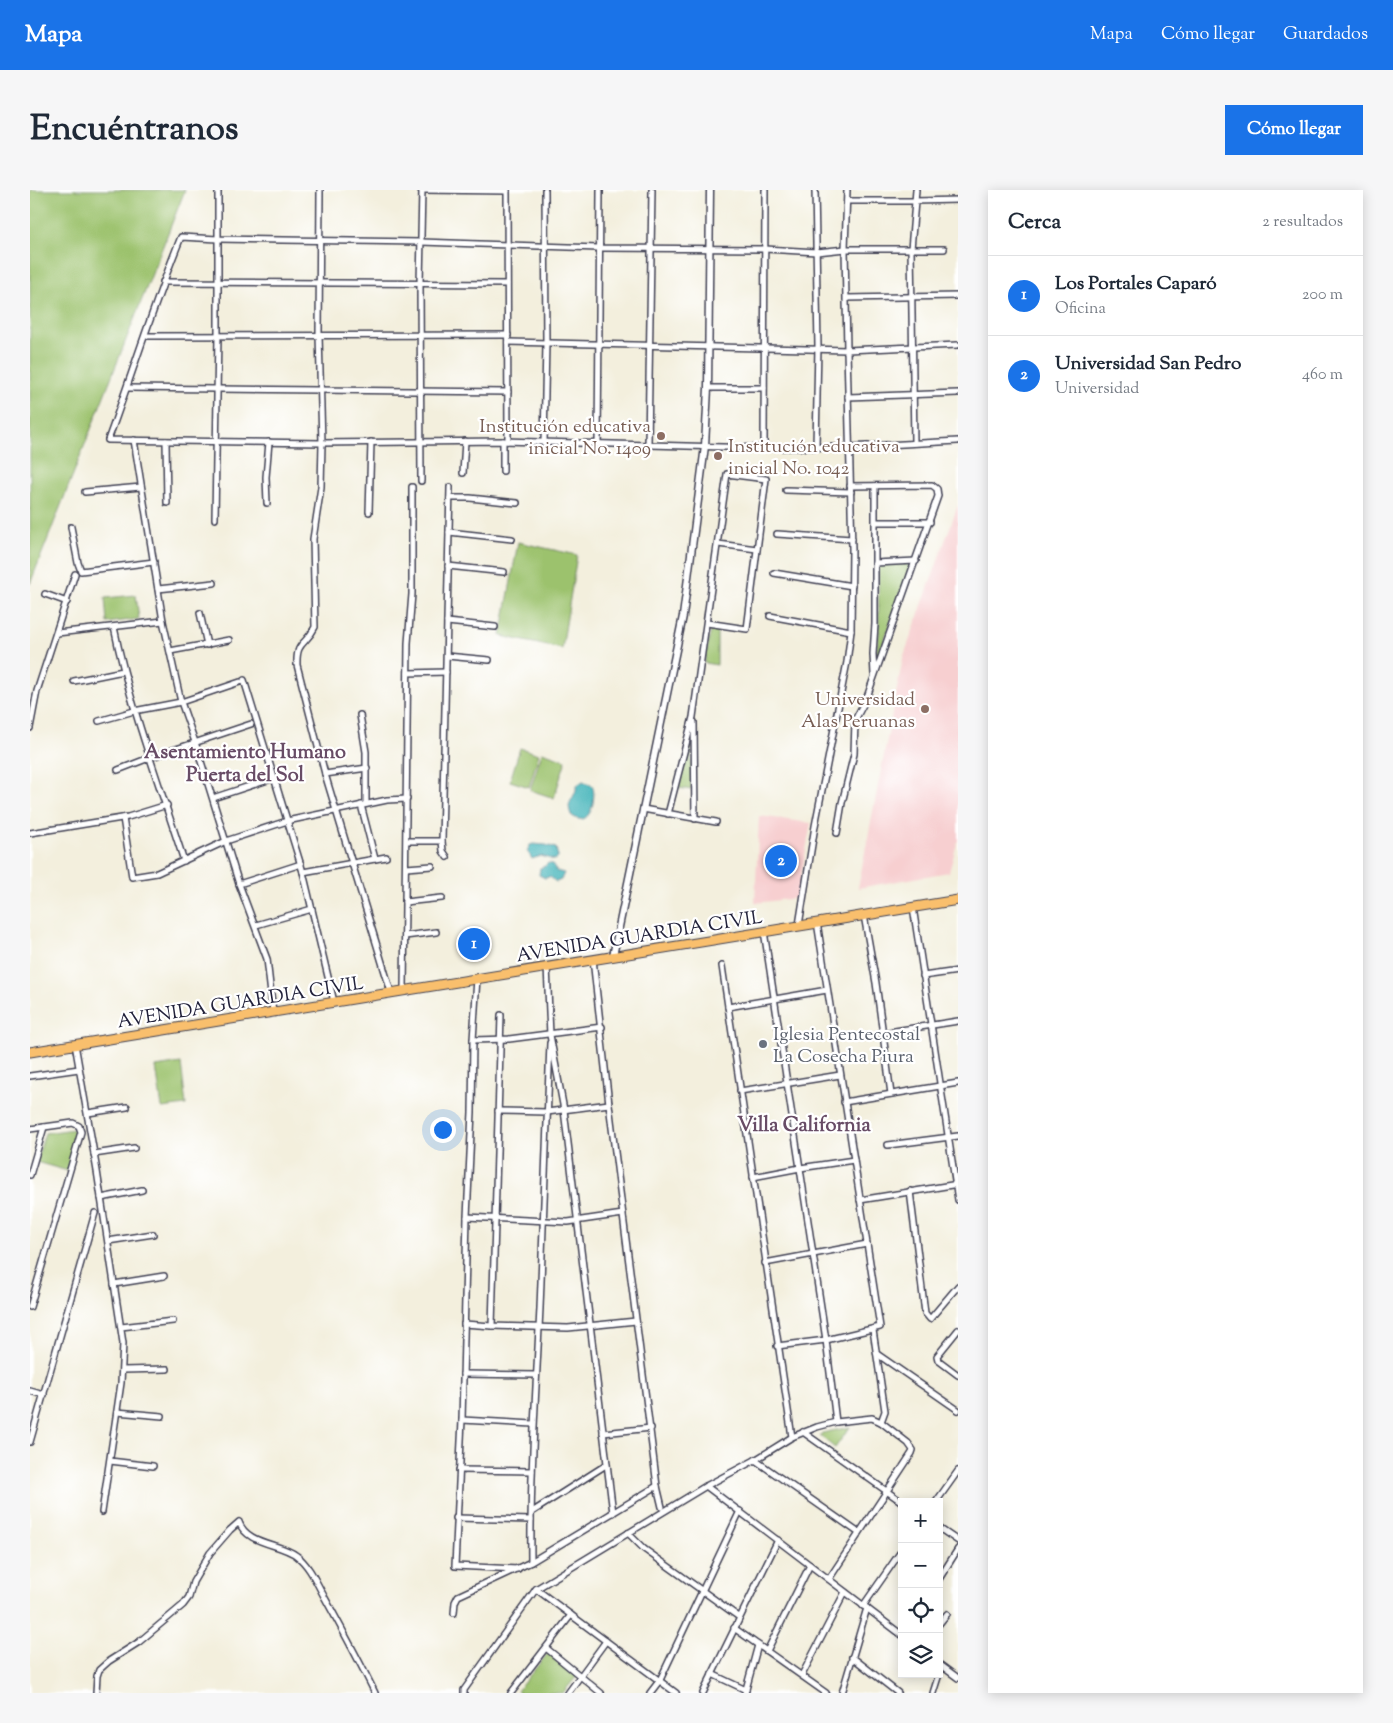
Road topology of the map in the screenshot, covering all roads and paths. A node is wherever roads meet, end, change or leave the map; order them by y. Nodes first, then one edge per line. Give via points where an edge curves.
1 (218, 190) edge
2 (320, 190) edge
3 (422, 190) edge
4 (508, 190) edge
5 (544, 190) edge
6 (600, 190) edge
7 (652, 190) edge
8 (710, 190) edge
9 (764, 190) edge
10 (815, 190) edge
11 (846, 190) edge
12 (916, 190) edge
13 (958, 200) edge
14 (846, 201) junction
15 (915, 201) junction
16 (218, 239) junction
17 (319, 241) junction
18 (421, 242) junction
19 (507, 245) junction
20 (546, 246) junction
21 (598, 248) junction
22 (652, 249) junction
23 (710, 249) junction
24 (765, 249) junction
25 (845, 249) junction
26 (911, 249) junction
27 (944, 249) dead end
28 (817, 252) junction
29 (163, 282) junction
30 (218, 283) junction
31 (319, 283) junction
32 (420, 284) junction
33 (507, 284) junction
34 (912, 296) junction
35 (958, 296) edge
36 (847, 298) junction
37 (218, 335) junction
38 (319, 335) junction
39 (420, 335) junction
40 (508, 335) junction
41 (146, 336) junction
42 (508, 342) junction
43 (546, 343) junction
44 (598, 344) junction
45 (958, 345) edge
46 (651, 346) junction
47 (708, 347) junction
48 (764, 347) junction
49 (913, 348) junction
50 (818, 349) junction
51 (847, 350) junction
52 (128, 388) junction
53 (708, 388) junction
54 (764, 388) junction
55 (218, 389) junction
56 (321, 390) junction
57 (420, 391) junction
58 (508, 392) junction
59 (958, 393) edge
60 (914, 394) junction
61 (848, 397) junction
62 (134, 440) junction
63 (166, 441) junction
64 (420, 441) junction
65 (465, 441) junction
66 (505, 441) junction
67 (958, 441) edge
68 (217, 442) junction
69 (269, 442) junction
70 (322, 442) junction
71 (371, 442) junction
72 (914, 442) junction
73 (544, 443) junction
74 (598, 445) junction
75 (648, 445) junction
76 (705, 446) junction
77 (849, 447) junction
78 (764, 448) junction
79 (816, 448) junction
80 (502, 471) dead end
81 (463, 473) dead end
82 (421, 481) dead end
83 (412, 486) dead end
84 (875, 486) junction
85 (141, 487) junction
86 (450, 487) dead end
87 (850, 489) junction
88 (786, 490) dead end
89 (85, 492) dead end
90 (450, 498) junction
91 (167, 503) dead end
92 (517, 503) dead end
93 (267, 504) dead end
94 (369, 512) dead end
95 (215, 519) dead end
96 (876, 522) junction
97 (930, 522) junction
98 (71, 527) dead end
99 (449, 532) junction
100 (777, 534) dead end
101 (512, 539) dead end
102 (852, 539) junction
103 (718, 544) junction
104 (757, 549) junction
105 (916, 560) junction
106 (154, 562) junction
107 (876, 563) junction
108 (448, 566) junction
109 (504, 572) dead end
110 (774, 573) dead end
111 (76, 574) dead end
112 (214, 583) dead end
113 (852, 586) junction
114 (158, 589) junction
115 (45, 594) dead end
116 (67, 602) junction
117 (200, 613) dead end
118 (770, 616) dead end
119 (163, 621) junction
120 (447, 622) junction
121 (707, 623) junction
122 (114, 627) junction
123 (496, 627) dead end
124 (850, 631) junction
125 (57, 633) junction
126 (229, 640) dead end
127 (207, 645) junction
128 (170, 651) junction
129 (447, 656) junction
130 (489, 660) dead end
131 (123, 671) junction
132 (446, 672) junction
133 (408, 673) junction
134 (874, 678) junction
135 (74, 681) dead end
136 (180, 702) junction
137 (134, 711) junction
138 (360, 715) dead end
139 (693, 717) junction
140 (99, 721) dead end
141 (251, 724) dead end
142 (30, 728) edge
143 (195, 742) junction
144 (149, 758) junction
145 (367, 768) junction
146 (118, 770) dead end
147 (325, 774) junction
148 (274, 778) junction
149 (213, 798) junction
150 (407, 799) junction
151 (166, 805) junction
152 (363, 805) junction
153 (643, 809) junction
154 (336, 810) junction
155 (668, 814) junction
156 (123, 818) junction
157 (695, 819) junction
158 (287, 821) junction
159 (716, 822) dead end
160 (838, 832) dead end
161 (30, 833) edge
162 (226, 841) junction
163 (406, 841) junction
164 (442, 841) junction
165 (447, 857) dead end
166 (386, 858) dead end
167 (375, 859) junction
168 (184, 861) junction
169 (351, 863) junction
170 (301, 864) junction
171 (432, 866) dead end
172 (406, 868) junction
173 (304, 872) junction
174 (239, 884) junction
175 (442, 898) dead end
176 (958, 900) edge
177 (405, 902) junction
178 (913, 907) junction
179 (312, 908) junction
180 (864, 915) junction
181 (817, 922) junction
182 (256, 925) junction
183 (800, 925) junction
184 (764, 931) junction
185 (436, 932) dead end
186 (405, 936) junction
187 (612, 956) junction
188 (593, 959) junction
189 (547, 966) junction
190 (722, 966) dead end
191 (958, 971) edge
192 (923, 976) junction
193 (477, 978) junction
194 (404, 990) junction
195 (827, 990) junction
196 (391, 992) junction
197 (774, 998) junction
198 (334, 1002) junction
199 (728, 1006) junction
200 (273, 1012) junction
201 (501, 1015) dead end
202 (958, 1021) edge
203 (931, 1025) junction
204 (602, 1028) junction
205 (882, 1033) junction
206 (550, 1035) junction
207 (473, 1040) junction
208 (500, 1040) junction
209 (75, 1044) junction
210 (30, 1052) edge
211 (79, 1069) junction
212 (840, 1075) junction
213 (30, 1076) edge
214 (958, 1083) edge
215 (787, 1084) junction
216 (940, 1086) junction
217 (740, 1091) junction
218 (891, 1094) junction
219 (844, 1102) junction
220 (610, 1104) junction
221 (127, 1107) dead end
222 (564, 1110) junction
223 (498, 1111) junction
224 (547, 1112) junction
225 (88, 1113) junction
226 (44, 1127) junction
227 (30, 1129) edge
228 (958, 1136) edge
229 (948, 1137) junction
230 (888, 1145) dead end
231 (134, 1148) dead end
232 (94, 1154) junction
233 (854, 1160) junction
234 (800, 1168) junction
235 (30, 1174) edge
236 (753, 1177) junction
237 (957, 1184) edge
238 (142, 1190) dead end
239 (910, 1191) junction
240 (101, 1198) junction
241 (860, 1200) junction
242 (958, 1200) edge
243 (95, 1213) dead end
244 (623, 1214) junction
245 (467, 1217) junction
246 (496, 1218) junction
247 (544, 1221) junction
248 (578, 1221) junction
249 (153, 1234) dead end
250 (108, 1241) junction
251 (867, 1244) junction
252 (813, 1255) junction
253 (765, 1263) junction
254 (164, 1276) dead end
255 (114, 1284) junction
256 (958, 1286) edge
257 (30, 1307) edge
258 (173, 1321) dead end
259 (636, 1321) junction
260 (464, 1324) junction
261 (492, 1326) junction
262 (590, 1326) junction
263 (121, 1327) junction
264 (539, 1327) junction
265 (873, 1330) junction
266 (958, 1330) edge
267 (826, 1340) junction
268 (777, 1346) junction
269 (877, 1354) junction
270 (167, 1368) dead end
271 (122, 1370) junction
272 (463, 1374) junction
273 (958, 1374) edge
274 (536, 1375) junction
275 (30, 1391) edge
276 (44, 1395) junction
277 (958, 1410) edge
278 (117, 1412) junction
279 (162, 1416) dead end
280 (462, 1420) junction
281 (836, 1422) junction
282 (881, 1422) junction
283 (533, 1424) junction
284 (651, 1428) junction
285 (803, 1432) junction
286 (603, 1433) junction
287 (792, 1437) junction
288 (30, 1442) edge
289 (755, 1460) junction
290 (110, 1461) junction
291 (606, 1465) junction
292 (153, 1466) dead end
293 (459, 1470) junction
294 (532, 1471) junction
295 (958, 1471) edge
296 (657, 1486) junction
297 (706, 1486) junction
298 (886, 1492) junction
299 (939, 1498) edge
300 (898, 1500) edge
301 (662, 1507) dead end
302 (740, 1511) junction
303 (102, 1512) dead end
304 (532, 1512) junction
305 (612, 1513) junction
306 (456, 1518) junction
307 (531, 1520) junction
308 (943, 1531) edge
309 (859, 1533) junction
310 (628, 1534) junction
311 (778, 1540) junction
312 (958, 1541) edge
313 (958, 1549) edge
314 (898, 1556) edge
315 (531, 1562) junction
316 (810, 1566) junction
317 (518, 1568) junction
318 (943, 1573) edge
319 (829, 1579) junction
320 (536, 1589) junction
321 (702, 1591) junction
322 (845, 1592) junction
323 (865, 1607) junction
324 (454, 1613) dead end
325 (947, 1614) dead end
326 (571, 1615) junction
327 (740, 1617) junction
328 (943, 1619) edge
329 (734, 1628) junction
330 (899, 1633) edge
331 (606, 1641) junction
332 (758, 1644) junction
333 (546, 1648) junction
334 (767, 1651) junction
335 (852, 1657) junction
336 (943, 1667) edge
337 (712, 1674) junction
338 (802, 1675) junction
339 (581, 1676) junction
340 (938, 1678) edge
341 (958, 1678) edge
342 (660, 1680) junction
343 (745, 1691) edge
344 (96, 1693) edge
345 (375, 1693) edge
346 (464, 1693) edge
347 (511, 1693) edge
348 (568, 1693) edge
349 (601, 1693) edge
350 (650, 1693) edge
351 (676, 1693) edge
352 (703, 1693) edge
353 (826, 1693) edge
354 (842, 1693) edge
355 (898, 1693) edge
356 (933, 1693) edge

1 - 16 street
2 - 17 street
3 - 4 street
3 - 18 street
4 - 19 street
5 - 20 street
6 - 21 street
7 - 22 street
8 - 23 street
9 - 24 street
10 - 28 street
11 - 14 street
12 - 15 street
13 - 15 street
14 - 15 street
14 - 25 street
15 - 26 street
16 - 17 street
16 - 29 street via 181,237
16 - 30 street
17 - 18 street
17 - 31 street
18 - 19 street
18 - 32 street
19 - 20 street
19 - 33 street
20 - 21 street
20 - 43 street
21 - 22 street
21 - 44 street
22 - 23 street
22 - 46 street
23 - 24 street
23 - 47 street
24 - 28 street
24 - 48 street
25 - 26 street
25 - 28 street
25 - 36 street
26 - 27 street
26 - 34 street
28 - 50 street
29 - 30 street
29 - 41 street
30 - 31 street
30 - 37 street
31 - 32 street
31 - 38 street
32 - 33 street
32 - 39 street
33 - 40 street
34 - 35 street
34 - 36 street
34 - 49 street
36 - 51 street
37 - 38 street
37 - 41 street
37 - 55 street
38 - 39 street
38 - 56 street
39 - 40 street
39 - 57 street
40 - 42 street
41 - 52 street
42 - 43 street
42 - 58 street
43 - 44 street
43 - 73 street
44 - 46 street
44 - 74 street
45 - 49 street
46 - 47 street
46 - 75 street
47 - 48 street
47 - 53 street
48 - 50 street
48 - 54 street
49 - 51 street
49 - 60 street
50 - 51 street
50 - 79 street
51 - 61 street
52 - 55 street
52 - 62 street via 108,440
53 - 54 street
53 - 76 street
54 - 78 street
55 - 56 street
55 - 68 street
56 - 57 street
56 - 70 street
57 - 58 street
57 - 64 street
58 - 66 street
59 - 60 street
60 - 61 street
60 - 72 street
61 - 77 street
62 - 63 street
62 - 85 street
63 - 68 street
63 - 91 street
64 - 65 street
64 - 71 street
64 - 82 street
65 - 66 street
65 - 81 street
66 - 73 street
66 - 80 street
67 - 72 street
68 - 69 street
68 - 95 street
69 - 70 street
69 - 93 street
70 - 71 street
70 - 147 street via 321,487 313,539 315,628 300,645 297,665
71 - 94 street
72 - 77 street
73 - 74 street
74 - 75 street
75 - 76 street
76 - 78 street
76 - 153 street via 683,616
77 - 79 street
77 - 87 street
78 - 79 street
83 - 133 street
84 - 87 street
84 - 96 street
84 - 97 street via 936,487 938,501
85 - 89 street
85 - 106 street
86 - 90 street
87 - 88 street
87 - 102 street
90 - 92 street
90 - 99 street
96 - 97 street
96 - 107 street
97 - 105 street
98 - 106 street via 81,571
99 - 101 street
99 - 108 street
100 - 102 street
102 - 113 street
103 - 104 street
103 - 104 street via 727,474 766,479
103 - 121 street
104 - 121 street via 747,629
105 - 107 street
105 - 134 street
106 - 114 street
107 - 134 street
108 - 109 street
108 - 120 street
110 - 113 street
111 - 116 street
112 - 114 street
113 - 124 street
114 - 119 street
115 - 116 street
116 - 125 street
117 - 127 street
118 - 124 street
119 - 122 street
119 - 128 street
120 - 123 street
120 - 129 street
121 - 139 street
122 - 125 street
122 - 131 street
124 - 183 street
125 - 142 street via 37,692
126 - 127 street
127 - 128 street
128 - 136 street
129 - 130 street
129 - 132 street
131 - 135 street
131 - 137 street
132 - 133 street
132 - 164 street
133 - 150 street
134 - 160 street via 855,720 854,754
136 - 137 street
136 - 143 street
136 - 148 street via 242,681
137 - 140 street
137 - 144 street
138 - 145 street
139 - 155 street
139 - 157 street
141 - 143 street
143 - 144 street
143 - 149 street
144 - 146 street
144 - 151 street
145 - 147 street
145 - 152 street
147 - 154 street
148 - 149 street
148 - 158 street
149 - 162 street
150 - 152 street
150 - 163 street
151 - 156 street
151 - 168 street
152 - 154 street
152 - 167 street
153 - 155 street
153 - 187 street
154 - 158 street
154 - 169 street
155 - 157 street
156 - 161 street
156 - 168 street via 132,877 157,873
157 - 159 street
158 - 162 street
158 - 170 street
162 - 168 street
162 - 174 street
163 - 164 street
163 - 172 street
164 - 165 street
166 - 167 street
167 - 169 street
169 - 173 street
169 - 196 street
170 - 173 street
170 - 174 street
171 - 172 street
172 - 177 street
173 - 179 street
174 - 182 street
175 - 177 street
176 - 178 highway, AVENIDA GUARDIA CIVIL
177 - 186 street
178 - 180 highway, AVENIDA GUARDIA CIVIL
178 - 192 street
179 - 182 street
179 - 198 street
180 - 181 highway, AVENIDA GUARDIA CIVIL
180 - 205 street
181 - 183 highway, AVENIDA GUARDIA CIVIL
181 - 195 street
182 - 200 street via 267,960
183 - 184 highway, AVENIDA GUARDIA CIVIL
184 - 187 highway, AVENIDA GUARDIA CIVIL
184 - 197 street
185 - 186 street
186 - 194 street
187 - 188 highway, AVENIDA GUARDIA CIVIL
188 - 189 highway, AVENIDA GUARDIA CIVIL
188 - 204 street
189 - 193 highway, AVENIDA GUARDIA CIVIL
189 - 206 street
190 - 199 street
191 - 192 street
192 - 203 street
193 - 194 highway, AVENIDA GUARDIA CIVIL
193 - 207 street
194 - 196 highway, AVENIDA GUARDIA CIVIL
195 - 197 street
195 - 212 street
196 - 198 highway, AVENIDA GUARDIA CIVIL
197 - 199 street
197 - 215 street
198 - 200 highway, AVENIDA GUARDIA CIVIL
199 - 217 street
200 - 209 highway, AVENIDA GUARDIA CIVIL
201 - 208 street
202 - 203 street
203 - 205 street
203 - 216 street
204 - 206 street
204 - 220 street
205 - 218 street
206 - 208 street
206 - 222 street
206 - 224 street
207 - 208 street
207 - 245 street
208 - 223 street
209 - 210 highway, AVENIDA GUARDIA CIVIL
209 - 211 street
211 - 213 street
211 - 225 street
212 - 215 street
212 - 219 street
214 - 216 street
215 - 217 street
215 - 234 street
216 - 218 street
216 - 229 street
217 - 236 street
218 - 219 street
219 - 233 street
220 - 222 street
220 - 244 street
221 - 225 street
222 - 224 street
222 - 248 street
223 - 224 street
223 - 246 street
224 - 247 street
225 - 232 street
226 - 227 street
226 - 235 street
226 - 257 street via 74,1123 82,1132
228 - 229 street
229 - 230 street
229 - 237 street
231 - 232 street
232 - 240 street
233 - 234 street
233 - 241 street
234 - 236 street
234 - 252 street
236 - 253 street
237 - 239 street
237 - 242 street
238 - 240 street
239 - 241 street
239 - 256 street via 926,1313 930,1319
240 - 250 street
241 - 251 street
243 - 276 street
244 - 248 street
244 - 259 street
245 - 246 street
245 - 260 street
246 - 247 street
246 - 261 street
247 - 248 street
247 - 264 street
248 - 262 street
249 - 250 street
250 - 255 street
251 - 252 street
251 - 265 street via 880,1327
252 - 253 street
252 - 267 street
253 - 268 street
254 - 255 street
255 - 263 street
258 - 263 street
259 - 262 street
259 - 284 street
260 - 261 street
260 - 272 street
261 - 264 street
262 - 264 street
262 - 286 street
263 - 271 street
264 - 274 street
265 - 267 street
265 - 269 street
266 - 273 street via 937,1358
267 - 268 street
267 - 281 street
268 - 287 street
269 - 277 street
269 - 282 street via 885,1411
270 - 271 street
271 - 278 street
272 - 274 street
272 - 280 street
274 - 283 street
275 - 276 street
276 - 288 street
278 - 279 street
278 - 290 street
280 - 283 street
280 - 293 street
281 - 282 street via 872,1418
281 - 285 street
282 - 298 street via 913,1450
283 - 294 street
284 - 286 street
284 - 296 street
285 - 287 street
285 - 298 street
286 - 291 street
287 - 289 street
289 - 297 street
289 - 309 street
290 - 292 street
290 - 303 street
291 - 304 street
291 - 305 street
293 - 294 street
293 - 306 street
294 - 304 street
295 - 299 street
296 - 301 street
296 - 305 street
297 - 302 street
297 - 310 street
298 - 300 street
298 - 309 street
302 - 311 street
302 - 321 street
304 - 307 street
305 - 315 street
306 - 307 street
306 - 317 street via 454,1566
307 - 315 street
308 - 312 street
309 - 319 street
310 - 320 street
310 - 321 street via 644,1550
311 - 316 street
311 - 327 street
313 - 318 street
314 - 323 street
315 - 317 street
316 - 319 street
316 - 334 street
317 - 324 street via 458,1596
319 - 322 street
320 - 326 street
320 - 346 street
321 - 327 street
321 - 342 street
322 - 323 street
322 - 338 street
323 - 330 street
323 - 335 street
325 - 328 street
326 - 331 street
326 - 333 street
327 - 329 street
329 - 332 street
329 - 337 street
331 - 339 street
331 - 342 street
332 - 334 street
332 - 343 street
333 - 339 street
333 - 347 street
334 - 338 street
335 - 354 street
335 - 355 street
336 - 341 street
337 - 343 street
337 - 352 street
338 - 353 street
339 - 348 street
339 - 349 street
340 - 356 street
342 - 350 street
342 - 351 street
344 - 345 street via 100,1670 183,1605 210,1553 239,1522 252,1536 294,1554 308,1568

